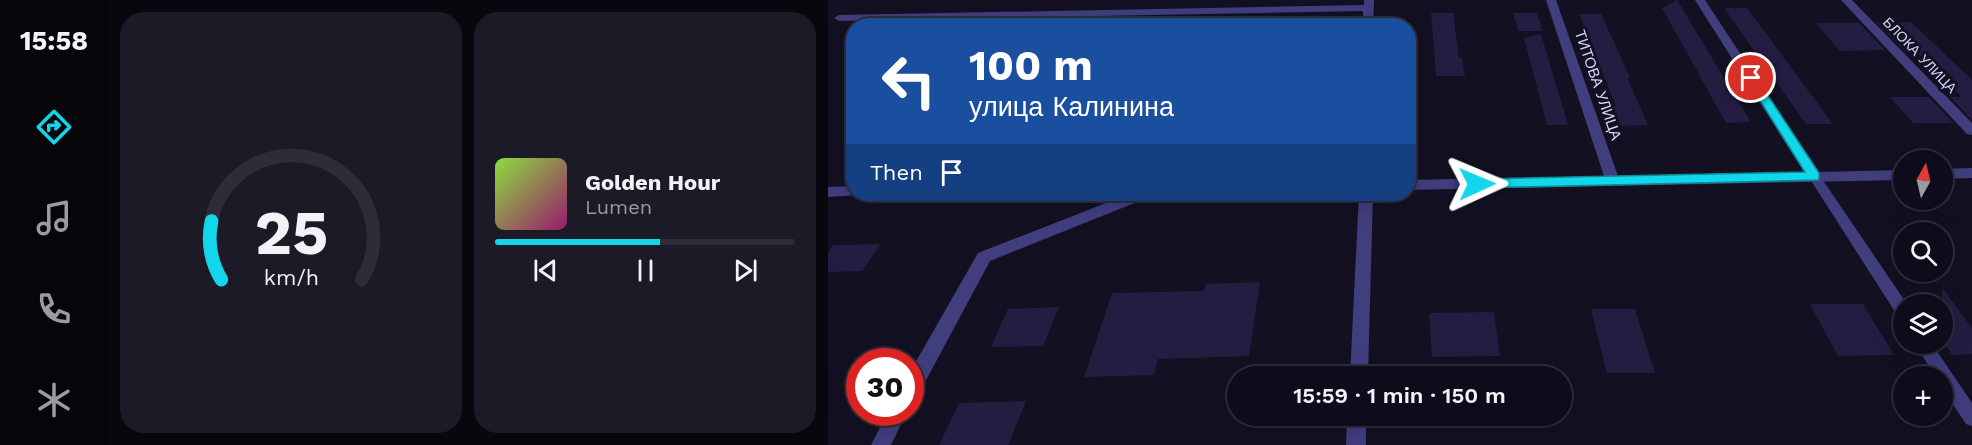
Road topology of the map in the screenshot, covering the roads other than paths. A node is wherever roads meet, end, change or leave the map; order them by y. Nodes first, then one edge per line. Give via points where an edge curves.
1 (1072, 0) edge
2 (1551, 0) edge
3 (1700, 0) edge
4 (1846, 0) edge
5 (1369, 4) edge
6 (1061, 15) junction
7 (839, 18) dead end
8 (1059, 18) edge
9 (1972, 131) edge
10 (1972, 173) edge
11 (1953, 174) edge
12 (1893, 175) edge
13 (1814, 176) junction
14 (1613, 181) junction
15 (1416, 185) edge
16 (846, 191) edge
17 (828, 192) edge
18 (1124, 201) edge
19 (1366, 201) edge
20 (1893, 296) edge
21 (1930, 354) edge
22 (924, 366) edge
23 (1359, 366) edge
24 (1972, 418) edge
25 (890, 426) edge
26 (1357, 426) edge
27 (880, 445) edge
28 (1356, 445) edge

1 - 6 street
2 - 14 street, ТИТОВА УЛИЦА
3 - 13 street
4 - 9 street, БЛОКА УЛИЦА
5 - 6 street
6 - 7 street
6 - 8 street
10 - 11 street
12 - 13 street
13 - 14 street
13 - 20 lane
14 - 15 street
16 - 17 street
18 - 22 street via 984,257
19 - 23 street
21 - 24 lane
25 - 27 street
26 - 28 street

